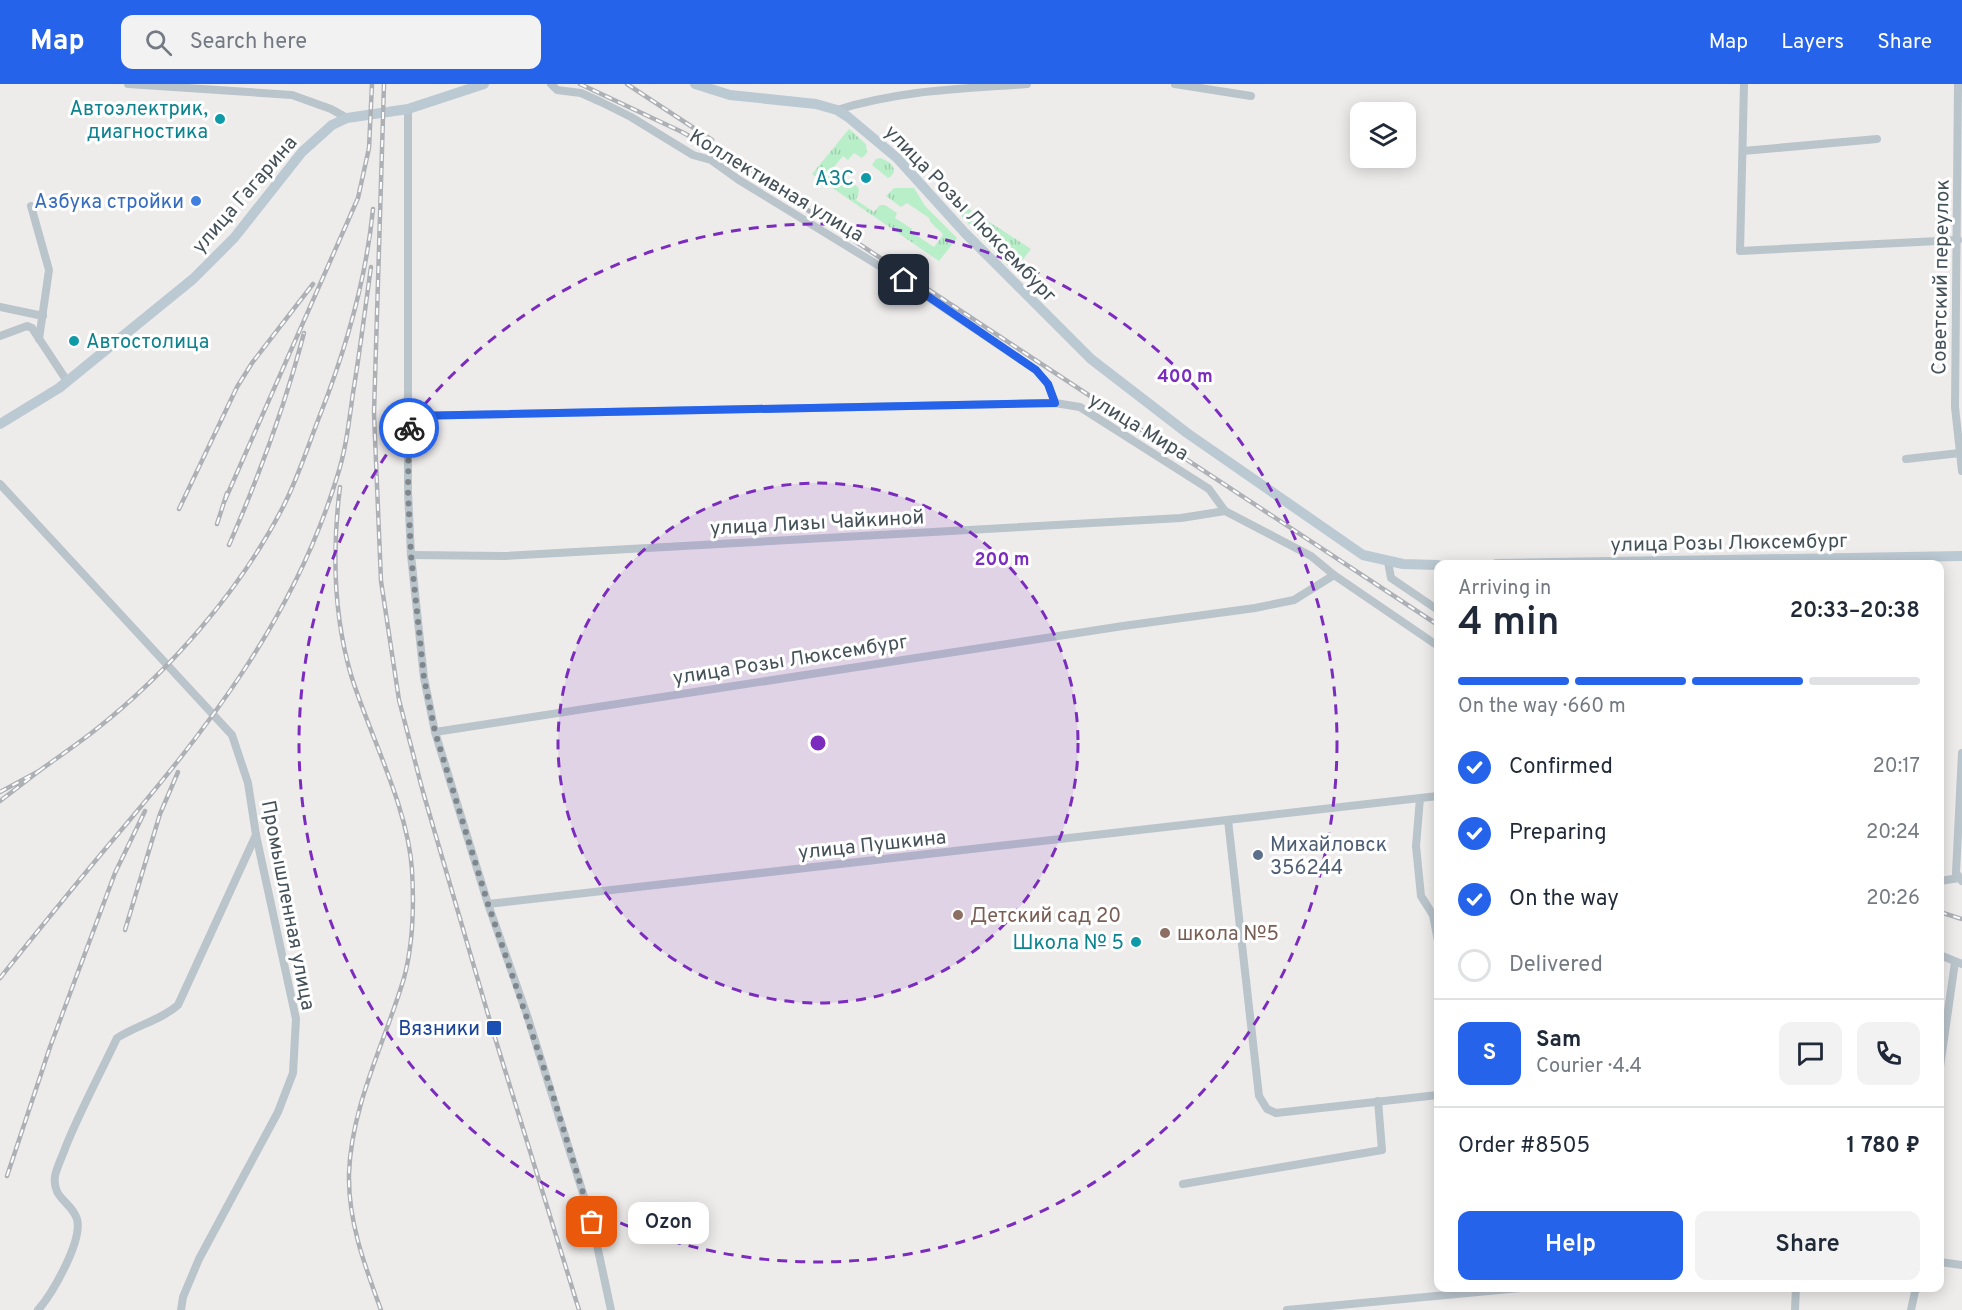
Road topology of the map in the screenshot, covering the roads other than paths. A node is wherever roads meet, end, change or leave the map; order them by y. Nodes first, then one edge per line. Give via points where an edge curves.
1 (128, 84) edge
2 (484, 84) edge
3 (551, 84) edge
4 (695, 84) edge
5 (1027, 84) edge
6 (1174, 84) edge
7 (1744, 84) edge
8 (1958, 84) edge
9 (1251, 96) dead end
10 (408, 109) junction
11 (837, 110) junction
12 (347, 118) junction
13 (1877, 139) dead end
14 (1743, 152) junction
15 (31, 206) dead end
16 (1960, 230) edge
17 (1958, 240) junction
18 (0, 307) edge
19 (43, 316) junction
20 (0, 336) edge
21 (39, 339) junction
22 (67, 381) junction
23 (1055, 403) junction
24 (409, 416) junction
25 (0, 424) edge
26 (1960, 453) junction
27 (1906, 459) dead end
28 (1962, 471) edge
29 (0, 484) edge
30 (1225, 511) junction
31 (411, 555) junction
32 (1962, 556) edge
33 (1729, 560) edge
34 (1388, 562) junction
35 (1434, 565) edge
36 (1334, 575) junction
37 (1434, 607) edge
38 (1434, 643) edge
39 (435, 732) junction
40 (1962, 753) edge
41 (1434, 796) edge
42 (1420, 798) junction
43 (1228, 820) junction
44 (256, 835) junction
45 (1959, 877) edge
46 (1944, 880) edge
47 (488, 904) junction
48 (1434, 920) edge
49 (1944, 957) edge
50 (1959, 963) edge
51 (1944, 1045) edge
52 (1434, 1095) edge
53 (1378, 1101) junction
54 (1183, 1184) dead end
55 (1944, 1263) edge
56 (1962, 1265) edge
57 (1479, 1292) edge
58 (1796, 1292) edge
59 (1915, 1292) edge
60 (38, 1310) edge
61 (181, 1310) edge
62 (611, 1310) edge
63 (1287, 1310) edge
64 (1795, 1310) edge
65 (1911, 1310) edge

1 - 12 street via 292,95
2 - 10 main road, улица Гагарина
3 - 23 street, Коллективная улица via 557,90 581,93 601,102 693,155 711,160 904,280 1036,370 1048,384
4 - 11 main road, улица Розы Люксембург via 730,95 816,104
5 - 11 street via 918,92
6 - 9 street
7 - 14 street
8 - 16 street, Советский переулок
10 - 12 main road, улица Гагарина
10 - 24 street
11 - 34 main road, улица Розы Люксембург via 897,158 1091,360 1187,433 1363,555
12 - 22 main road, улица Гагарина via 332,125 302,152 234,238 193,279
13 - 14 street
14 - 17 street via 1740,250
15 - 19 street via 49,270
16 - 17 street, Советский переулок
17 - 26 street, Советский переулок via 1955,407
18 - 19 street
19 - 21 street
20 - 21 street via 27,326
21 - 22 street
22 - 25 main road, улица Гагарина
23 - 24 street, улица Мира
23 - 30 street, улица Мира via 1080,407 1209,489
24 - 31 street
26 - 27 street
26 - 28 street, Советский переулок
29 - 44 street, Промышленная улица via 232,735 248,783
30 - 31 street, улица Лизы Чайкиной via 1169,518 504,556
30 - 36 street via 1311,556
31 - 39 street via 424,678
32 - 33 main road, улица Розы Люксембург
34 - 35 main road, улица Розы Люксембург
34 - 37 street via 1391,578
36 - 38 street
36 - 39 street, улица Розы Люксембург via 1294,600 1255,608
39 - 47 street
40 - 45 street
41 - 42 street, улица Пушкина
42 - 43 street, улица Пушкина
42 - 48 street via 1416,846 1421,896
43 - 47 street, улица Пушкина
43 - 53 street via 1262,1102 1276,1113
44 - 60 street via 178,1005 117,1038 73,1128 55,1173 55,1184 58,1195 77,1221 76,1240
44 - 61 street, Промышленная улица via 296,1019 293,1073 278,1112 199,1259
45 - 46 street
47 - 62 street via 592,1222
49 - 50 street
50 - 51 street
52 - 53 street
53 - 54 street via 1382,1150
55 - 56 street
57 - 63 street
58 - 64 street
59 - 65 street

